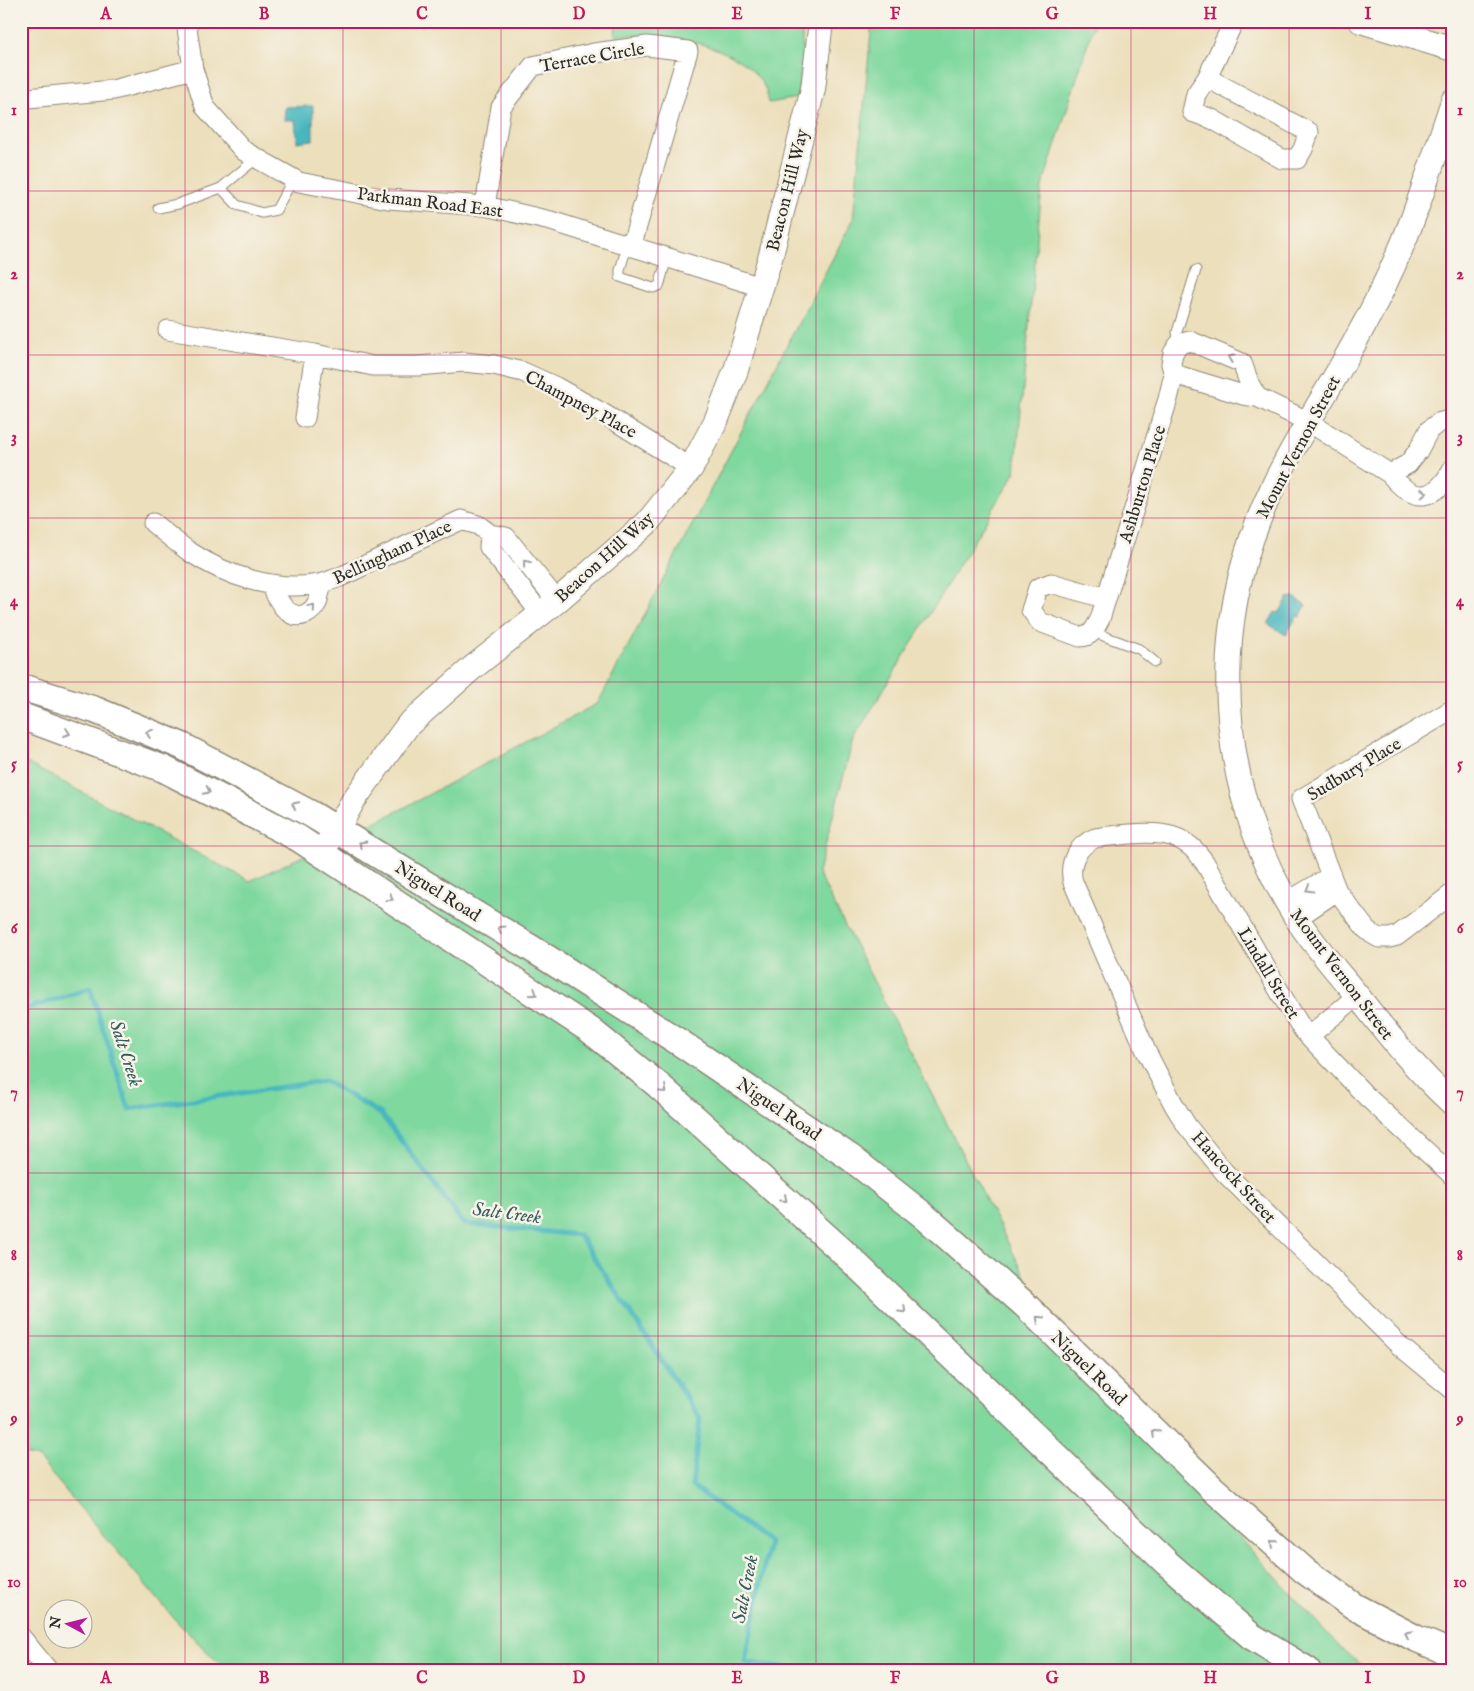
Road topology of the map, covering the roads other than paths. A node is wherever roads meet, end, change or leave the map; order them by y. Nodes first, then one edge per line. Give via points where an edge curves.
1 (186, 21) edge
2 (821, 21) edge
3 (1234, 21) edge
4 (1361, 21) edge
5 (1453, 49) edge
6 (193, 69) junction
7 (1207, 78) junction
8 (28, 98) dead end
9 (1453, 100) edge
10 (257, 158) junction
11 (293, 179) junction
12 (221, 188) junction
13 (485, 206) junction
14 (158, 208) dead end
15 (629, 246) junction
16 (667, 258) junction
17 (1196, 270) dead end
18 (761, 287) junction
19 (168, 330) dead end
20 (1179, 344) junction
21 (315, 354) junction
22 (1174, 374) junction
23 (1257, 397) junction
24 (305, 418) dead end
25 (1453, 419) edge
26 (1309, 422) junction
27 (691, 468) junction
28 (1453, 468) edge
29 (1390, 474) junction
30 (153, 523) dead end
31 (322, 584) junction
32 (271, 585) junction
33 (1108, 593) junction
34 (549, 607) junction
35 (1094, 632) junction
36 (1155, 662) dead end
37 (21, 687) edge
38 (1450, 711) dead end
39 (21, 716) edge
40 (337, 830) junction
41 (320, 852) junction
42 (1075, 855) joint
43 (1334, 883) junction
44 (1453, 893) edge
45 (1292, 910) junction
46 (1357, 996) junction
47 (1309, 1036) junction
48 (1453, 1104) edge
49 (1453, 1176) edge
50 (1453, 1390) edge
51 (21, 1637) edge
52 (1453, 1654) edge
53 (48, 1670) edge
54 (1308, 1670) edge

1 - 6 street, Parkman Road East
2 - 18 street, Beacon Hill Way via 813,88
3 - 7 street
4 - 5 street
6 - 8 street via 113,90
6 - 10 street, Parkman Road East via 205,107 244,151
7 - 7 street via 1196,94 1192,112 1212,119 1282,159 1297,159 1309,132
9 - 26 street, Mount Vernon Street via 1398,254 1358,337
10 - 11 street, Parkman Road East
10 - 12 lane
11 - 12 lane via 276,210 262,213 237,205
11 - 13 street, Parkman Road East via 388,199
12 - 14 lane
13 - 15 street, Parkman Road East via 550,220
13 - 15 street, Terrace Circle via 501,107 533,66 648,46 688,51
15 - 16 street, Parkman Road East
15 - 16 lane via 620,277 653,288 659,286
16 - 18 street, Parkman Road East
17 - 20 lane via 1178,332
18 - 27 street, Beacon Hill Way via 736,370 716,421
19 - 21 street, Champney Place
20 - 22 street, Ashburton Place via 1171,364
23 -> 20 street via 1242,363 1190,341
21 - 24 street
21 - 27 street, Champney Place via 373,366 464,362 523,372 604,414
22 - 23 street
22 - 33 street, Ashburton Place
23 - 26 street
25 - 29 street via 1438,423 1429,430 1408,464
26 - 29 street
26 - 45 street, Mount Vernon Street via 1270,492 1251,540 1238,588 1228,662 1229,711 1238,772 1254,832
27 - 34 street, Beacon Hill Way via 647,522
29 -> 28 street via 1412,494 1424,495 1435,492 1445,483
30 - 32 street, Bellingham Place via 190,552 223,570
31 - 32 street, Bellingham Place via 299,587
32 -> 31 street, Bellingham Place via 282,607 297,615 309,612 314,606
31 - 34 street, Bellingham Place via 461,520 478,525 490,534 506,537
33 - 35 street, Ashburton Place
33 - 35 street via 1097,596 1051,583 1038,588 1031,610 1040,622 1080,637
34 - 40 street, Beacon Hill Way via 471,669 408,725 353,801
35 - 36 lane via 1139,649
40 -> 37 main road, Niguel Road via 182,746 95,710
38 - 43 street, Sudbury Place via 1301,799
39 -> 41 main road, Niguel Road via 164,769
40 - 41 street, Beacon Hill Way
52 -> 40 main road, Niguel Road via 1355,1607 1305,1571 1212,1488 1024,1304 852,1158 682,1044
41 -> 54 main road, Niguel Road via 590,1030 658,1085 842,1251 1167,1563 1251,1636
42 - 47 street, Lindall Street via 1095,838 1148,832 1170,835 1191,846 1206,863 1288,1006
42 - 50 street, Hancock Street via 1071,868 1073,882 1150,1059 1187,1126 1239,1187 1401,1347
43 - 44 street via 1366,929 1379,938 1397,936
43 - 45 street
45 - 46 street, Mount Vernon Street
46 - 47 street
46 - 48 street, Mount Vernon Street via 1402,1053
47 - 49 street, Lindall Street via 1366,1096
51 - 53 street

